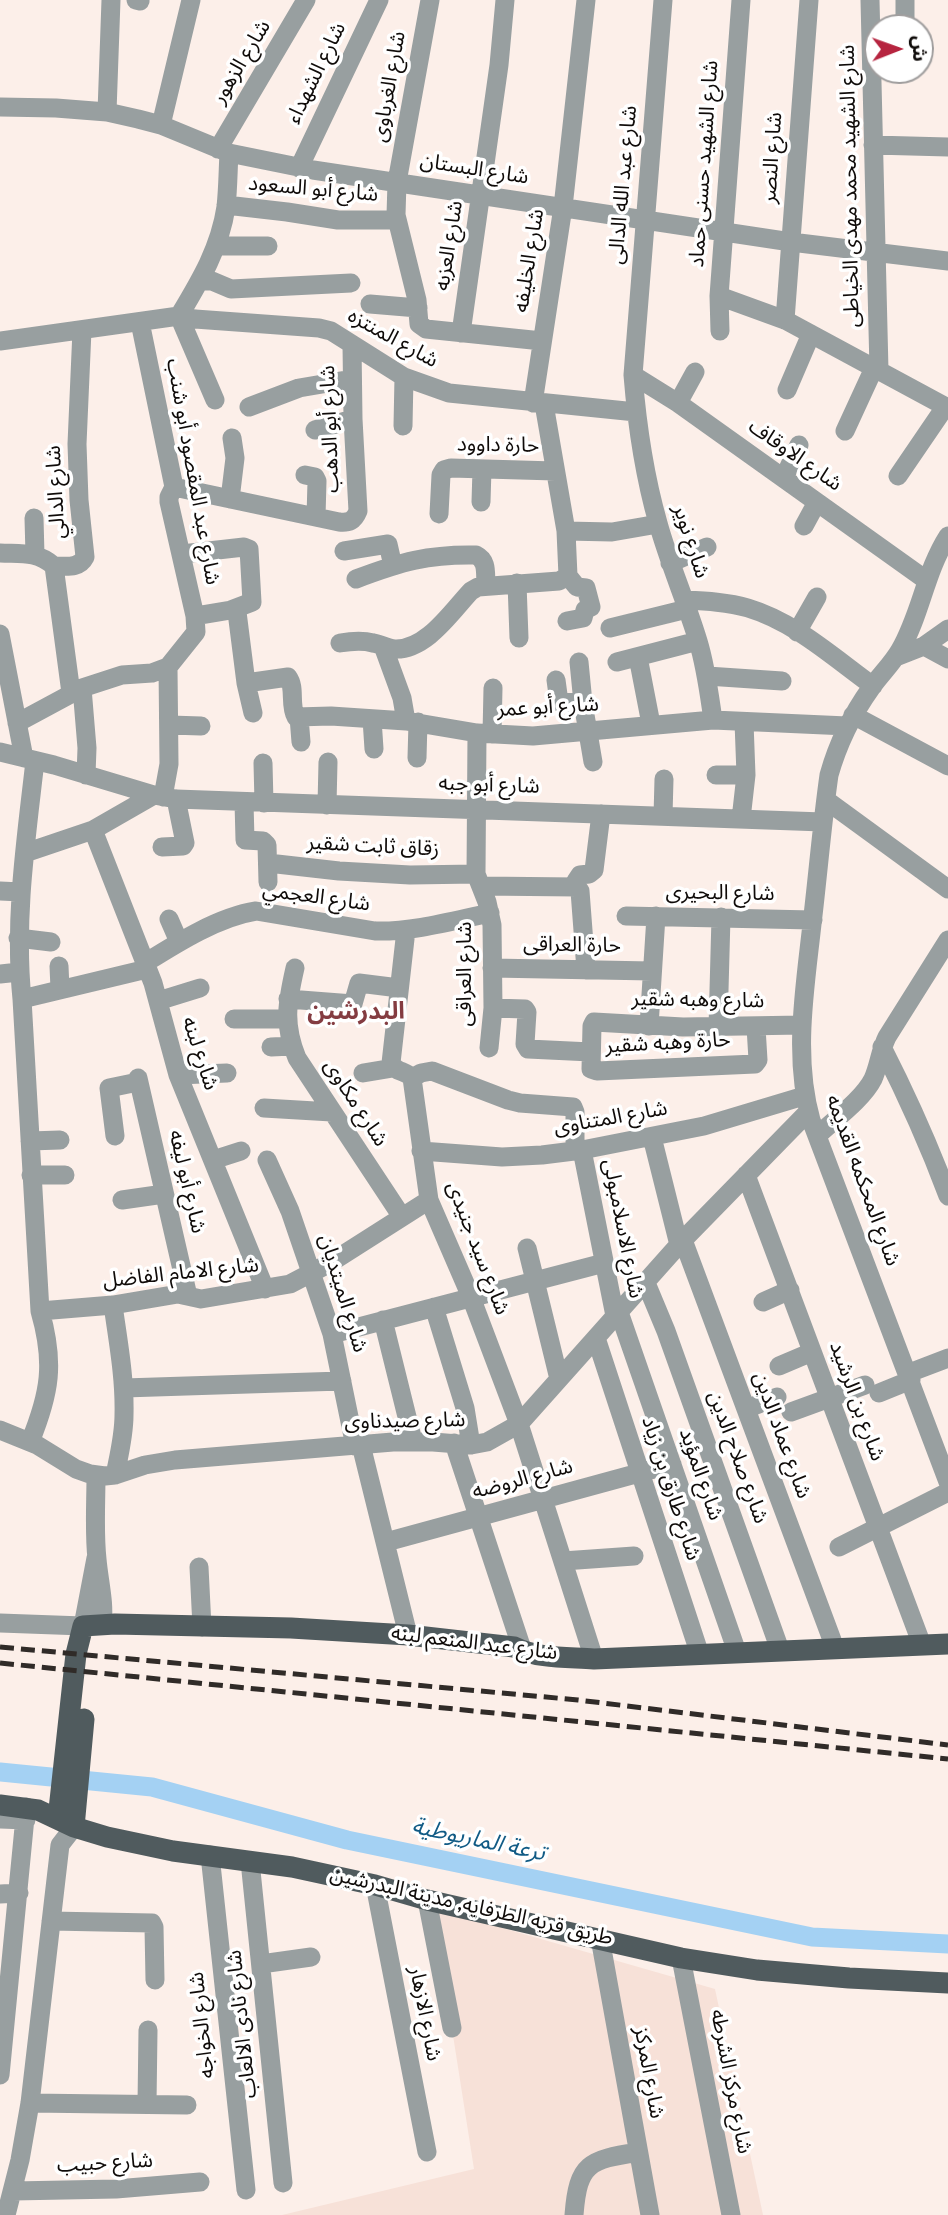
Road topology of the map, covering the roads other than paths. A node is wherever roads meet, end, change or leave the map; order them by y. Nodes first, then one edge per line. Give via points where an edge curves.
1 (111, 0) edge
2 (191, 0) edge
3 (306, 0) edge
4 (379, 0) edge
5 (430, 0) edge
6 (505, 0) edge
7 (586, 0) edge
8 (663, 0) edge
9 (741, 0) edge
10 (809, 0) edge
11 (870, 0) edge
12 (0, 107) edge
13 (107, 112) junction
14 (161, 125) junction
15 (873, 145) junction
16 (948, 146) edge
17 (224, 151) junction
18 (299, 168) junction
19 (397, 182) junction
20 (482, 195) junction
21 (226, 205) junction
22 (563, 207) junction
23 (396, 220) junction
24 (645, 220) junction
25 (724, 231) junction
26 (791, 242) junction
27 (216, 246) junction
28 (268, 246) dead end
29 (876, 253) junction
30 (948, 261) edge
31 (201, 281) junction
32 (351, 283) dead end
33 (719, 296) junction
34 (370, 304) dead end
35 (418, 308) junction
36 (179, 316) junction
37 (785, 320) junction
38 (140, 322) junction
39 (82, 330) junction
40 (720, 331) dead end
41 (461, 333) junction
42 (811, 334) junction
43 (0, 341) edge
44 (542, 341) junction
45 (352, 345) junction
46 (877, 369) junction
47 (695, 372) dead end
48 (634, 374) junction
49 (404, 377) junction
50 (352, 379) junction
51 (787, 390) dead end
52 (215, 400) dead end
53 (539, 403) junction
54 (678, 403) junction
55 (249, 407) dead end
56 (946, 407) edge
57 (636, 412) junction
58 (353, 419) junction
59 (403, 426) dead end
60 (314, 430) dead end
61 (845, 431) dead end
62 (232, 438) dead end
63 (799, 445) dead end
64 (482, 469) junction
65 (555, 471) junction
66 (305, 475) dead end
67 (898, 476) dead end
68 (783, 478) junction
69 (174, 487) junction
70 (230, 499) junction
71 (481, 502) dead end
72 (817, 502) junction
73 (439, 514) dead end
74 (316, 517) junction
75 (34, 518) dead end
76 (658, 524) junction
77 (804, 526) dead end
78 (566, 531) junction
79 (948, 536) edge
80 (707, 547) dead end
81 (344, 551) dead end
82 (0, 553) edge
83 (182, 554) junction
84 (35, 555) junction
85 (670, 563) junction
86 (54, 566) junction
87 (393, 566) junction
88 (564, 578) junction
89 (356, 579) dead end
90 (926, 580) junction
91 (517, 583) junction
92 (486, 585) junction
93 (817, 597) dead end
94 (686, 604) junction
95 (231, 610) junction
96 (195, 616) junction
97 (567, 621) dead end
98 (610, 628) dead end
99 (948, 629) edge
100 (797, 632) junction
101 (0, 634) edge
102 (519, 638) dead end
103 (698, 641) junction
104 (340, 643) dead end
105 (383, 646) junction
106 (924, 646) junction
107 (638, 657) junction
108 (896, 657) junction
109 (948, 659) edge
110 (579, 662) dead end
111 (617, 662) dead end
112 (168, 667) junction
113 (707, 676) junction
114 (556, 680) dead end
115 (782, 681) dead end
116 (246, 683) junction
117 (873, 686) junction
118 (493, 688) dead end
119 (76, 691) junction
120 (583, 703) junction
121 (253, 713) dead end
122 (299, 717) junction
123 (372, 719) junction
124 (713, 720) junction
125 (850, 721) junction
126 (412, 722) junction
127 (744, 722) junction
128 (16, 723) junction
129 (651, 724) junction
130 (170, 725) junction
131 (201, 726) dead end
132 (589, 731) junction
133 (485, 734) junction
134 (300, 742) dead end
135 (374, 748) dead end
136 (0, 752) edge
137 (417, 758) dead end
138 (29, 759) junction
139 (328, 762) dead end
140 (593, 762) dead end
141 (263, 763) dead end
142 (948, 766) edge
143 (86, 775) junction
144 (716, 775) dead end
145 (746, 775) junction
146 (664, 779) dead end
147 (164, 797) junction
148 (826, 800) junction
149 (254, 802) junction
150 (327, 805) junction
151 (476, 810) junction
152 (601, 814) junction
153 (663, 816) junction
154 (741, 819) junction
155 (823, 822) junction
156 (93, 830) junction
157 (162, 847) dead end
158 (25, 853) junction
159 (479, 880) junction
160 (576, 887) junction
161 (948, 889) edge
162 (0, 891) edge
163 (21, 892) junction
164 (490, 913) junction
165 (626, 916) dead end
166 (656, 916) junction
167 (721, 917) junction
168 (169, 919) dead end
169 (813, 920) junction
170 (406, 930) junction
171 (18, 938) junction
172 (948, 941) edge
173 (51, 942) dead end
174 (179, 942) junction
175 (59, 966) dead end
176 (146, 966) junction
177 (295, 968) dead end
178 (492, 968) junction
179 (586, 970) junction
180 (652, 971) junction
181 (10, 973) edge
182 (200, 988) dead end
183 (399, 988) junction
184 (60, 989) junction
185 (22, 999) junction
186 (288, 999) junction
187 (158, 1001) junction
188 (493, 1008) junction
189 (234, 1019) dead end
190 (286, 1019) junction
191 (592, 1023) joint
192 (802, 1025) junction
193 (649, 1026) junction
194 (718, 1027) junction
195 (756, 1027) junction
196 (292, 1045) junction
197 (271, 1047) dead end
198 (882, 1047) junction
199 (489, 1048) dead end
200 (591, 1052) junction
201 (393, 1068) junction
202 (227, 1073) dead end
203 (363, 1073) dead end
204 (178, 1075) junction
205 (412, 1078) junction
206 (806, 1104) junction
207 (264, 1108) dead end
208 (145, 1111) junction
209 (332, 1112) junction
210 (111, 1116) junction
211 (818, 1135) junction
212 (115, 1136) dead end
213 (652, 1137) junction
214 (60, 1140) dead end
215 (30, 1141) junction
216 (241, 1151) dead end
217 (421, 1151) junction
218 (579, 1151) junction
219 (213, 1160) junction
220 (267, 1160) dead end
221 (31, 1175) junction
222 (65, 1175) dead end
223 (746, 1175) junction
224 (164, 1194) junction
225 (948, 1196) edge
226 (122, 1200) dead end
227 (429, 1200) junction
228 (402, 1217) junction
229 (681, 1242) junction
230 (527, 1248) dead end
231 (604, 1263) junction
232 (312, 1274) junction
233 (535, 1281) junction
234 (646, 1283) junction
235 (265, 1289) junction
236 (790, 1290) junction
237 (188, 1296) junction
238 (471, 1297) junction
239 (763, 1302) dead end
240 (113, 1305) junction
241 (434, 1307) junction
242 (40, 1311) junction
243 (617, 1314) junction
244 (383, 1320) junction
245 (331, 1334) junction
246 (596, 1338) junction
247 (812, 1352) junction
248 (948, 1358) edge
249 (779, 1366) dead end
250 (910, 1377) junction
251 (559, 1379) junction
252 (342, 1381) junction
253 (124, 1388) junction
254 (776, 1397) dead end
255 (829, 1398) junction
256 (746, 1409) junction
257 (791, 1412) dead end
258 (519, 1424) junction
259 (0, 1430) edge
260 (413, 1441) junction
261 (30, 1442) junction
262 (463, 1444) junction
263 (358, 1446) junction
264 (672, 1464) junction
265 (639, 1473) junction
266 (106, 1475) junction
267 (948, 1482) edge
268 (948, 1492) edge
269 (543, 1499) junction
270 (478, 1516) junction
271 (877, 1528) junction
272 (386, 1542) junction
273 (839, 1547) dead end
274 (634, 1556) dead end
275 (563, 1561) junction
276 (199, 1567) dead end
277 (0, 1623) edge
278 (92, 1626) junction
279 (202, 1627) junction
280 (408, 1635) junction
281 (948, 1644) edge
282 (922, 1645) junction
283 (835, 1648) junction
284 (780, 1650) junction
285 (523, 1652) junction
286 (737, 1652) junction
287 (699, 1655) junction
288 (594, 1658) junction
289 (76, 1722) junction
290 (0, 1805) edge
291 (26, 1814) junction
292 (0, 1819) edge
293 (66, 1823) junction
294 (210, 1855) junction
295 (250, 1861) junction
296 (375, 1885) junction
297 (9, 1893) edge
298 (427, 1900) junction
299 (51, 1921) junction
300 (600, 1938) junction
301 (311, 1957) dead end
302 (681, 1958) junction
303 (261, 1964) junction
304 (155, 1980) dead end
305 (948, 1983) edge
306 (4, 1997) edge
307 (452, 2028) dead end
308 (148, 2030) dead end
309 (2, 2039) edge
310 (0, 2075) edge
311 (30, 2103) junction
312 (147, 2104) junction
313 (187, 2105) dead end
314 (427, 2152) dead end
315 (638, 2152) junction
316 (200, 2182) dead end
317 (283, 2183) dead end
318 (246, 2190) dead end
319 (13, 2191) junction
320 (6, 2215) edge
321 (574, 2215) edge
322 (650, 2215) edge
323 (731, 2215) edge

1 - 13 street
2 - 14 street
3 - 17 street, شارع الزهور
4 - 18 street, شارع الشهداء
5 - 19 street, شارع الغرباوى
6 - 20 street, شارع العزبه
7 - 22 street, شارع الخليفه
8 - 24 street, شارع عبد الله الدالى
9 - 25 street, شارع الشهيد حسنى حماد
10 - 26 street, شارع النصر
11 - 15 street, شارع الشهيد محمد مهدى الخياطى
12 - 13 street, شارع البستان
13 - 14 street, شارع البستان
14 - 17 street, شارع البستان
15 - 16 street
15 - 29 street, شارع الشهيد محمد مهدى الخياطى
17 - 18 street, شارع البستان
17 - 21 street
18 - 19 street, شارع البستان
19 - 20 street, شارع البستان
19 - 23 street, شارع الغرباوى
20 - 22 street, شارع البستان
20 - 41 street, شارع العزبه
21 - 23 street, شارع أبو السعود via 338,220
21 - 27 street
22 - 24 street, شارع البستان
22 - 44 street, شارع الخليفه
23 - 35 street, شارع الغرباوى
24 - 25 street, شارع البستان
24 - 48 street, شارع عبد الله الدالى
25 - 26 street, شارع البستان
25 - 33 street, شارع الشهيد حسنى حماد
26 - 29 street, شارع البستان
26 - 37 street, شارع النصر
27 - 28 street
27 - 31 street
29 - 30 street, شارع البستان
29 - 46 street, شارع الشهيد محمد مهدى الخياطى
31 - 32 street via 231,289
31 - 36 street
33 - 37 street
33 - 40 street, شارع الشهيد حسنى حماد
34 - 35 street
35 - 41 street via 422,328
36 - 38 street, شارع المنتزه
36 - 45 street, شارع المنتزه via 319,328
36 - 52 street
37 - 42 street
38 - 39 street, شارع المنتزه
38 - 69 street, شارع عبد المقصود أبو شنب
39 - 43 street, شارع المنتزه
39 - 86 street, شارع الدالي via 77,443 85,557 76,566
41 - 44 street
42 - 46 street
42 - 51 street
44 - 53 street, شارع الخليفه
45 - 49 street, شارع المنتزه
45 - 50 street, شارع أبو الدهب
46 - 56 street
46 - 61 street
47 - 54 street
48 - 54 street, شارع الاوقاف
48 - 57 street, شارع نوير
49 - 53 street, شارع المنتزه via 449,393
49 - 59 street
50 - 55 street via 299,388
50 - 58 street, شارع أبو الدهب
53 - 57 street, شارع المنتزه
53 - 65 street, شارع الخليفه
54 - 68 street, شارع الاوقاف
56 - 67 street
57 - 76 street, شارع نوير
58 - 60 street
58 - 74 street, شارع أبو الدهب via 359,511 347,523
62 - 70 street via 235,463
63 - 68 street
64 - 65 street, حارة داوود
64 - 71 street
64 - 73 street, حارة داوود via 444,470
65 - 78 street, شارع الخليفه
66 - 74 street via 317,481
68 - 72 street, شارع الاوقاف
69 - 70 street
69 - 83 street, شارع عبد المقصود أبو شنب via 169,502
70 - 74 street
72 - 77 street
72 - 90 street, شارع الاوقاف
75 - 84 street
76 - 78 street
76 - 85 street, شارع نوير
78 - 88 street, شارع الخليفه
79 - 90 street, شارع المحكمه القديمه
80 - 85 street
81 - 87 street via 388,544
82 - 84 street, شارع الدالي
83 - 95 street via 249,549 252,602
83 - 96 street, شارع عبد المقصود أبو شنب
84 - 86 street, شارع الدالي
85 - 94 street, شارع نوير
86 - 119 street
87 - 89 street
87 - 92 street via 435,555 476,555 485,564
88 - 91 street
88 - 97 street via 586,588 590,607 583,618
90 - 108 street, شارع المحكمه القديمه
91 - 92 street
91 - 102 street
92 - 105 street via 471,591 419,642 393,649
93 - 100 street
94 - 98 street
94 - 100 street via 717,602 748,608
94 - 103 street, شارع نوير
95 - 96 street
95 - 116 street via 238,615
96 - 112 street, شارع عبد المقصود أبو شنب via 196,632
99 - 106 street
100 - 117 street
101 - 128 street
103 - 107 street
103 - 113 street, شارع نوير
104 - 105 street via 355,640
105 - 126 street
106 - 108 street
106 - 109 street
107 - 111 street
107 - 129 street
108 - 117 street, شارع المحكمه القديمه
110 - 120 street
112 - 119 street via 122,675
112 - 130 street
113 - 115 street
113 - 124 street, شارع نوير
114 - 120 street via 559,702
116 - 121 street
116 - 122 street via 288,677 294,715
117 - 125 street, شارع المحكمه القديمه
118 - 133 street, شارع العراقى
119 - 128 street
119 - 143 street via 87,748
120 - 132 street
122 - 123 street, شارع أبو عمر
122 - 134 street
123 - 126 street, شارع أبو عمر
123 - 135 street
124 - 127 street, شارع أبو عمر
124 - 129 street, شارع أبو عمر
125 - 127 street, شارع أبو عمر
125 - 142 street
125 - 148 street, شارع المحكمه القديمه via 836,750
126 - 133 street, شارع أبو عمر
126 - 137 street
127 - 145 street
128 - 138 street
129 - 132 street, شارع أبو عمر
130 - 131 street
130 - 147 street
132 - 133 street, شارع أبو عمر
132 - 140 street
133 - 151 street, شارع العراقى
136 - 138 street, شارع أبو جبه
138 - 143 street, شارع أبو جبه
138 - 158 street
139 - 150 street
141 - 149 street
143 - 147 street, شارع أبو جبه
144 - 145 street
145 - 154 street
146 - 153 street
147 - 149 street, شارع أبو جبه
147 - 156 street
147 - 157 street via 185,843
148 - 155 street, شارع المحكمه القديمه
148 - 161 street
149 - 150 street, شارع أبو جبه
149 - 159 street, زقاق ثابت شقير via 245,840 266,843 268,872 339,871
150 - 151 street, شارع أبو جبه
151 - 152 street, شارع أبو جبه
151 - 159 street, شارع العراقى
152 - 153 street, شارع أبو جبه
152 - 160 street via 594,870 580,875
153 - 154 street, شارع أبو جبه
154 - 155 street, شارع أبو جبه
155 - 169 street, شارع المحكمه القديمه
156 - 158 street
156 - 176 street, شارع لبنه
158 - 163 street
159 - 160 street, زقاق ثابت شقير
159 - 164 street, شارع العراقى
160 - 179 street
162 - 163 street
163 - 171 street
164 - 170 street, شارع العجمي
164 - 178 street, شارع العراقى
165 - 166 street, شارع البحيرى
166 - 167 street, شارع البحيرى
166 - 180 street
167 - 169 street, شارع البحيرى
167 - 194 street
168 - 174 street
169 - 192 street, شارع المحكمه القديمه
170 - 174 street, شارع العجمي via 374,930 256,911
170 - 183 street
171 - 173 street
171 - 181 street
172 - 198 street
174 - 176 street, شارع العجمي
175 - 184 street
176 - 184 street, شارع العجمي
176 - 187 street, شارع لبنه
177 - 186 street, شارع مكاوى
178 - 179 street, حارة العراقى
178 - 188 street, شارع العراقى
179 - 180 street, حارة العراقى
180 - 193 street
181 - 185 street
182 - 187 street
183 - 186 street via 359,983 353,1004
183 - 201 street
184 - 185 street, شارع العجمي
185 - 215 street
186 - 190 street, شارع مكاوى
187 - 204 street, شارع لبنه
188 - 199 street, شارع العراقى
188 - 200 street via 527,1012 527,1049
189 - 190 street
190 - 196 street, شارع مكاوى
191 - 193 street, شارع وهبه شقير
191 - 200 street, حارة وهبه شقير
192 - 195 street, شارع وهبه شقير
192 - 206 street, شارع المحكمه القديمه
193 - 194 street, شارع وهبه شقير
194 - 195 street, شارع وهبه شقير
195 - 200 street, حارة وهبه شقير via 755,1063 594,1071
196 - 197 street
196 - 209 street, شارع مكاوى
198 - 211 street via 866,1090
198 - 225 street
201 - 203 street
201 - 205 street
202 - 204 street
204 - 219 street, شارع لبنه
205 - 217 street, شارع سيد جنيدى
205 - 218 street, شارع الاسلامبولى via 432,1071 508,1100 573,1107
206 - 211 street, شارع المحكمه القديمه
206 - 213 street, شارع المتناوى
206 - 223 street, شارع صيدناوى
207 - 209 street
208 - 210 street
208 - 210 street, شارع أبو ليفه via 138,1080 109,1088
208 - 224 street, شارع أبو ليفه
209 - 228 street, شارع مكاوى
210 - 212 street
211 - 250 street, شارع المحكمه القديمه
213 - 218 street, شارع المتناوى
213 - 229 street, شارع عماد الدين
214 - 215 street
215 - 221 street
216 - 219 street
217 - 218 street, شارع المتناوى via 502,1157
217 - 227 street, شارع سيد جنيدى
218 - 231 street, شارع الاسلامبولى
219 - 235 street, شارع لبنه
220 - 232 street, شارع الميتديان
221 - 222 street
221 - 242 street
223 - 229 street, شارع صيدناوى
223 - 236 street, شارع بن الرشيد
224 - 226 street
224 - 237 street, شارع أبو ليفه
227 - 228 street, شارع الامام الفاضل
227 - 238 street, شارع سيد جنيدى
228 - 232 street, شارع الامام الفاضل
229 - 234 street, شارع صيدناوى
229 - 256 street, شارع عماد الدين
230 - 233 street
231 - 233 street
231 - 243 street, شارع الاسلامبولى
232 - 235 street, شارع الامام الفاضل
232 - 245 street, شارع الميتديان
233 - 238 street
233 - 251 street
234 - 243 street, شارع صيدناوى
234 - 284 street, شارع صلاح الدين
235 - 237 street, شارع الامام الفاضل via 201,1299
236 - 239 street
236 - 247 street, شارع بن الرشيد
237 - 240 street, شارع الامام الفاضل
238 - 241 street
238 - 258 street, شارع سيد جنيدى
240 - 242 street, شارع الامام الفاضل
240 - 253 street
241 - 244 street
241 - 262 street via 465,1408
242 - 261 street via 50,1362 48,1389
243 - 246 street, شارع صيدناوى
243 - 264 street, شارع المؤيد
244 - 245 street
244 - 260 street
245 - 252 street, شارع الميتديان
246 - 251 street, شارع صيدناوى
246 - 265 street, شارع طارق بن زياد
247 - 249 street
247 - 255 street, شارع بن الرشيد
248 - 250 street
250 - 255 street
250 - 267 street, شارع المحكمه القديمه
251 - 258 street, شارع صيدناوى
252 - 253 street
252 - 263 street, شارع الميتديان
253 - 266 street via 121,1447
254 - 256 street
255 - 257 street
255 - 271 street, شارع بن الرشيد
256 - 283 street, شارع عماد الدين
258 - 262 street, شارع صيدناوى via 487,1442
258 - 269 street, شارع سيد جنيدى
259 - 261 street
260 - 262 street, شارع صيدناوى
260 - 263 street, شارع صيدناوى
261 - 266 street via 76,1469
262 - 270 street
263 - 266 street, شارع صيدناوى via 175,1460
263 - 272 street, شارع الميتديان
264 - 265 street, شارع الروضه
264 - 286 street, شارع المؤيد
265 - 269 street, شارع الروضه
265 - 287 street, شارع طارق بن زياد
266 - 278 street
268 - 271 street
269 - 270 street, شارع الروضه
269 - 275 street, شارع سيد جنيدى
270 - 272 street, شارع الروضه
270 - 285 street
271 - 273 street
271 - 282 street, شارع بن الرشيد
272 - 280 street, شارع الميتديان
274 - 275 street
275 - 288 street, شارع سيد جنيدى
276 - 279 street
277 - 278 street, شارع عبد المنعم لبنه
278 - 279 main road, شارع عبد المنعم لبنه
278 - 289 main road via 76,1654
279 - 280 main road, شارع عبد المنعم لبنه
280 - 285 main road, شارع عبد المنعم لبنه via 514,1647
281 - 282 main road, شارع عبد المنعم لبنه
282 - 283 main road, شارع عبد المنعم لبنه
283 - 284 main road, شارع عبد المنعم لبنه
284 - 286 main road, شارع عبد المنعم لبنه
285 - 288 main road, شارع عبد المنعم لبنه
286 - 287 main road, شارع عبد المنعم لبنه
287 - 288 main road, شارع عبد المنعم لبنه
289 - 293 main road
289 - 293 main road via 61,1789
290 - 291 main road, طريق قريه الطرفايه, مدينة البدرشين
291 - 292 street
291 - 293 main road, طريق قريه الطرفايه, مدينة البدرشين via 38,1810
291 - 297 street
293 - 294 main road, طريق قريه الطرفايه, مدينة البدرشين via 107,1837
293 - 299 street
294 - 295 main road, طريق قريه الطرفايه, مدينة البدرشين
294 - 318 street, شارع الخواجه
295 - 296 main road, طريق قريه الطرفايه, مدينة البدرشين
295 - 303 street, شارع نادى الالعاب
296 - 298 main road, طريق قريه الطرفايه, مدينة البدرشين
296 - 314 street, شارع الازهار
297 - 306 street
298 - 300 main road, طريق قريه الطرفايه, مدينة البدرشين
298 - 307 street
299 - 304 street via 152,1923
299 - 311 street
300 - 302 main road, طريق قريه الطرفايه, مدينة البدرشين
300 - 315 street, شارع المركز
301 - 303 street
302 - 305 main road, طريق قريه الطرفايه, مدينة البدرشين via 757,1970
302 - 323 street, شارع مركز الشرطه
303 - 317 street, شارع نادى الالعاب
306 - 309 street
308 - 312 street
309 - 310 street
311 - 312 street
311 - 319 street
312 - 313 street
315 - 321 street via 608,2157 585,2169
315 - 322 street, شارع المركز
316 - 319 street, شارع حبيب
319 - 320 street

